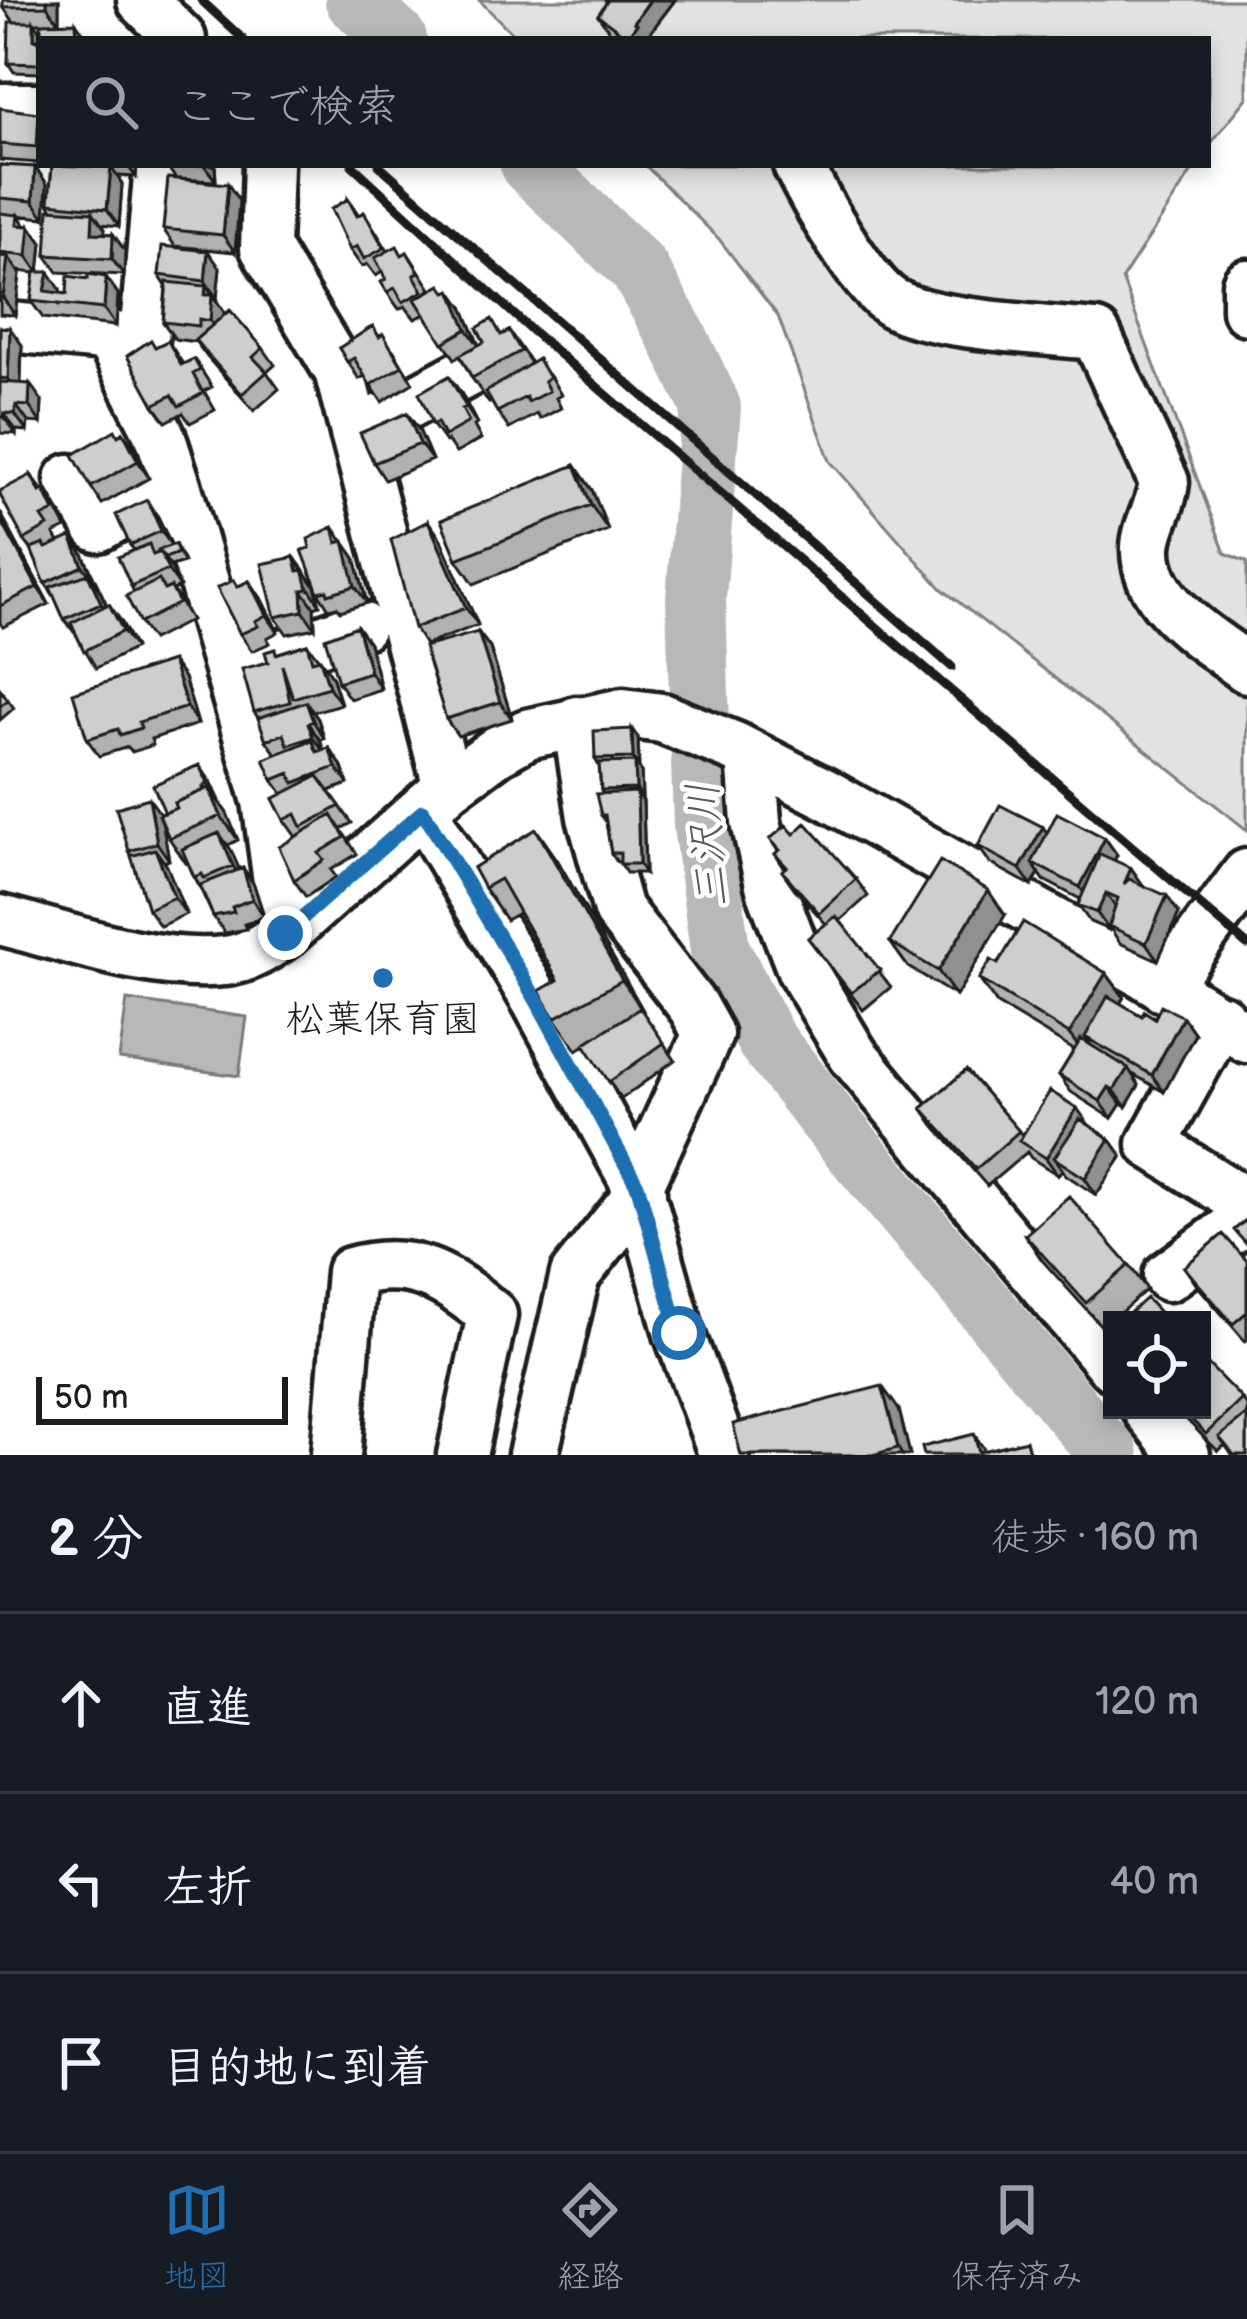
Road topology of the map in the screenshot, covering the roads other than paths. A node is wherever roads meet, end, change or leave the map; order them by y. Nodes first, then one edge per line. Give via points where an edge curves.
1 (142, 0) edge
2 (178, 36) edge
3 (0, 108) edge
4 (36, 109) edge
5 (159, 168) edge
6 (268, 168) edge
7 (800, 168) edge
8 (1247, 284) edge
9 (1247, 310) edge
10 (0, 326) edge
11 (111, 339) junction
12 (466, 373) edge
13 (355, 434) junction
14 (70, 479) dead end
15 (176, 485) junction
16 (360, 626) edge
17 (1247, 668) edge
18 (230, 674) junction
19 (577, 721) junction
20 (743, 752) junction
21 (436, 799) junction
22 (1247, 874) edge
23 (0, 920) edge
24 (285, 933) junction
25 (1164, 987) junction
26 (1234, 1029) edge
27 (639, 1190) junction
28 (1247, 1204) edge
29 (1247, 1218) edge
30 (1168, 1276) dead end
31 (1103, 1355) edge
32 (1155, 1419) edge
33 (336, 1455) edge
34 (462, 1455) edge
35 (533, 1455) edge
36 (724, 1455) edge
37 (1185, 1455) edge

1 - 2 street
3 - 4 street
5 - 11 street via 144,340
6 - 13 street via 265,248 338,371
7 - 17 street via 875,290 894,304 926,315 1096,335 1164,482 1146,542 1148,568 1178,616
8 - 9 street
10 - 11 street
11 - 15 street
12 - 13 street
13 - 21 street
14 - 15 street via 98,527
15 - 18 street
16 - 18 street
18 - 24 street via 267,801
19 - 20 street via 623,713 662,718
19 - 21 street via 527,734
19 - 27 street via 618,910 708,1034
20 - 25 street
20 - 31 street via 771,890 802,970 853,1055
21 - 24 street
21 - 27 street
22 - 25 street
23 - 24 street via 194,962 229,961
25 - 26 street
26 - 28 street via 1152,1144
27 - 35 street via 575,1275
27 - 36 street
29 - 30 street
32 - 37 street
33 - 34 street via 351,1272 380,1264 445,1277 492,1315

